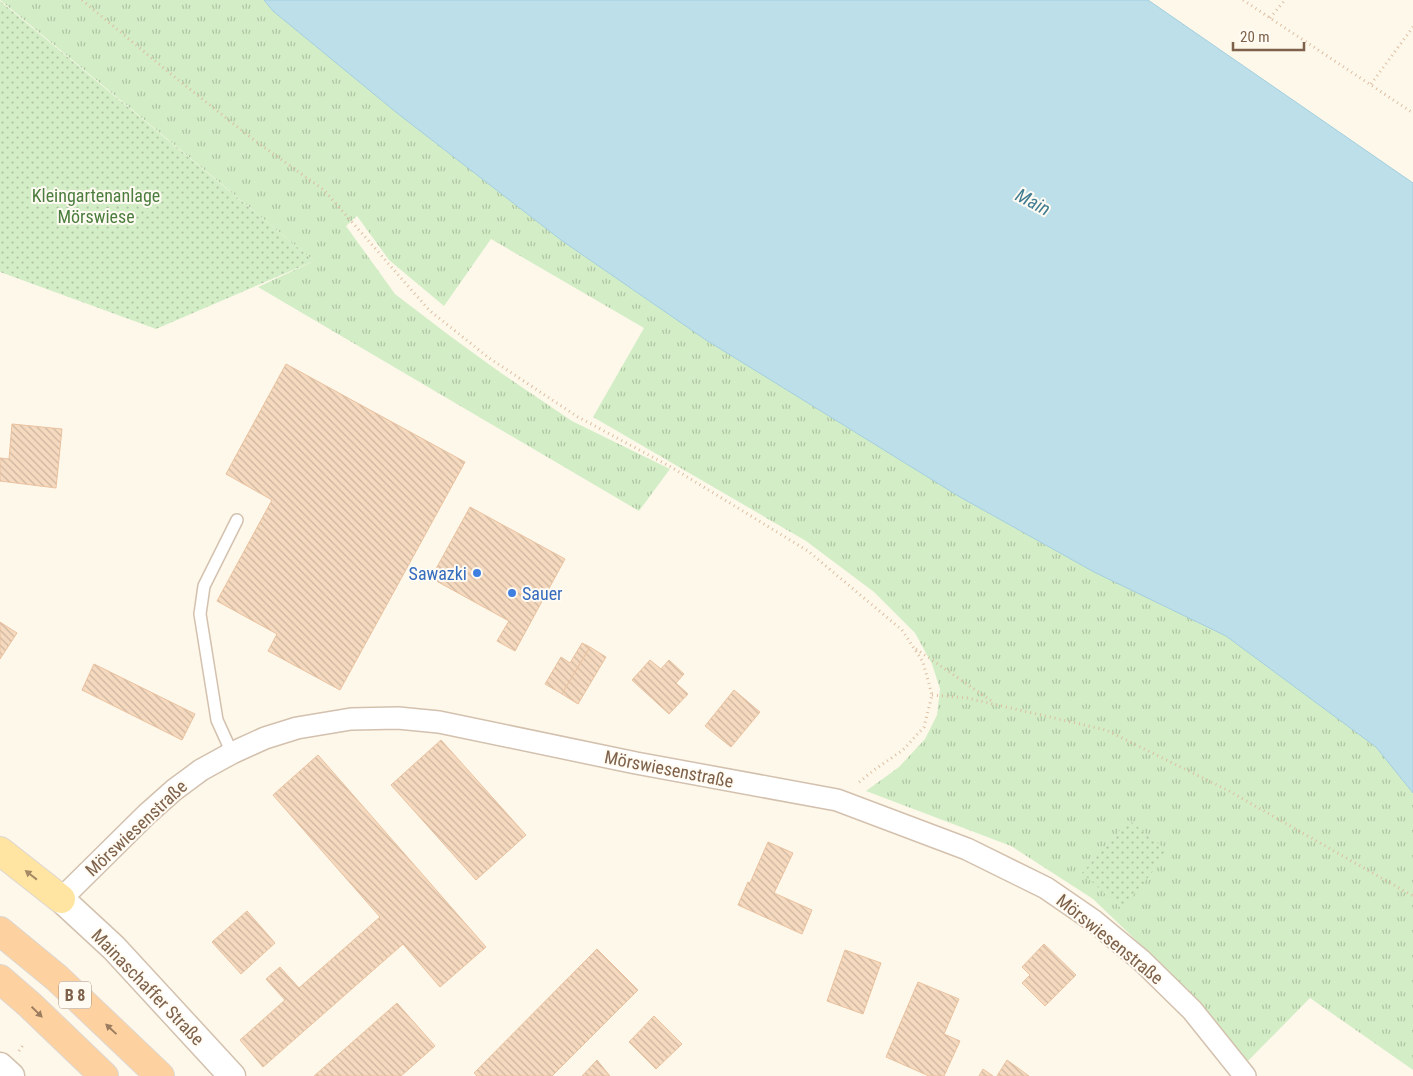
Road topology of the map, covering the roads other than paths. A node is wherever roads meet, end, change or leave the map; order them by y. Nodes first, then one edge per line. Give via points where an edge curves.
1 (236, 520) dead end
2 (232, 753) junction
3 (0, 851) edge
4 (62, 899) junction
5 (0, 931) edge
6 (0, 979) edge
7 (0, 1066) edge
8 (11, 1076) edge
9 (104, 1076) edge
10 (160, 1076) edge
11 (232, 1076) edge
12 (1245, 1076) edge

1 - 2 lane via 204,586 200,614 217,720
2 - 4 street, Mörswiesenstraße via 174,790
2 - 12 street, Mörswiesenstraße via 297,728 351,719 398,718 439,722 838,800 967,848 1046,888 1094,921 1140,960 1192,1010
4 -> 3 main road
4 - 11 street, Mainaschaffer Straße via 114,948
10 -> 5 highway, B 8 via 57,978
6 -> 9 highway, B 8
7 - 8 street

